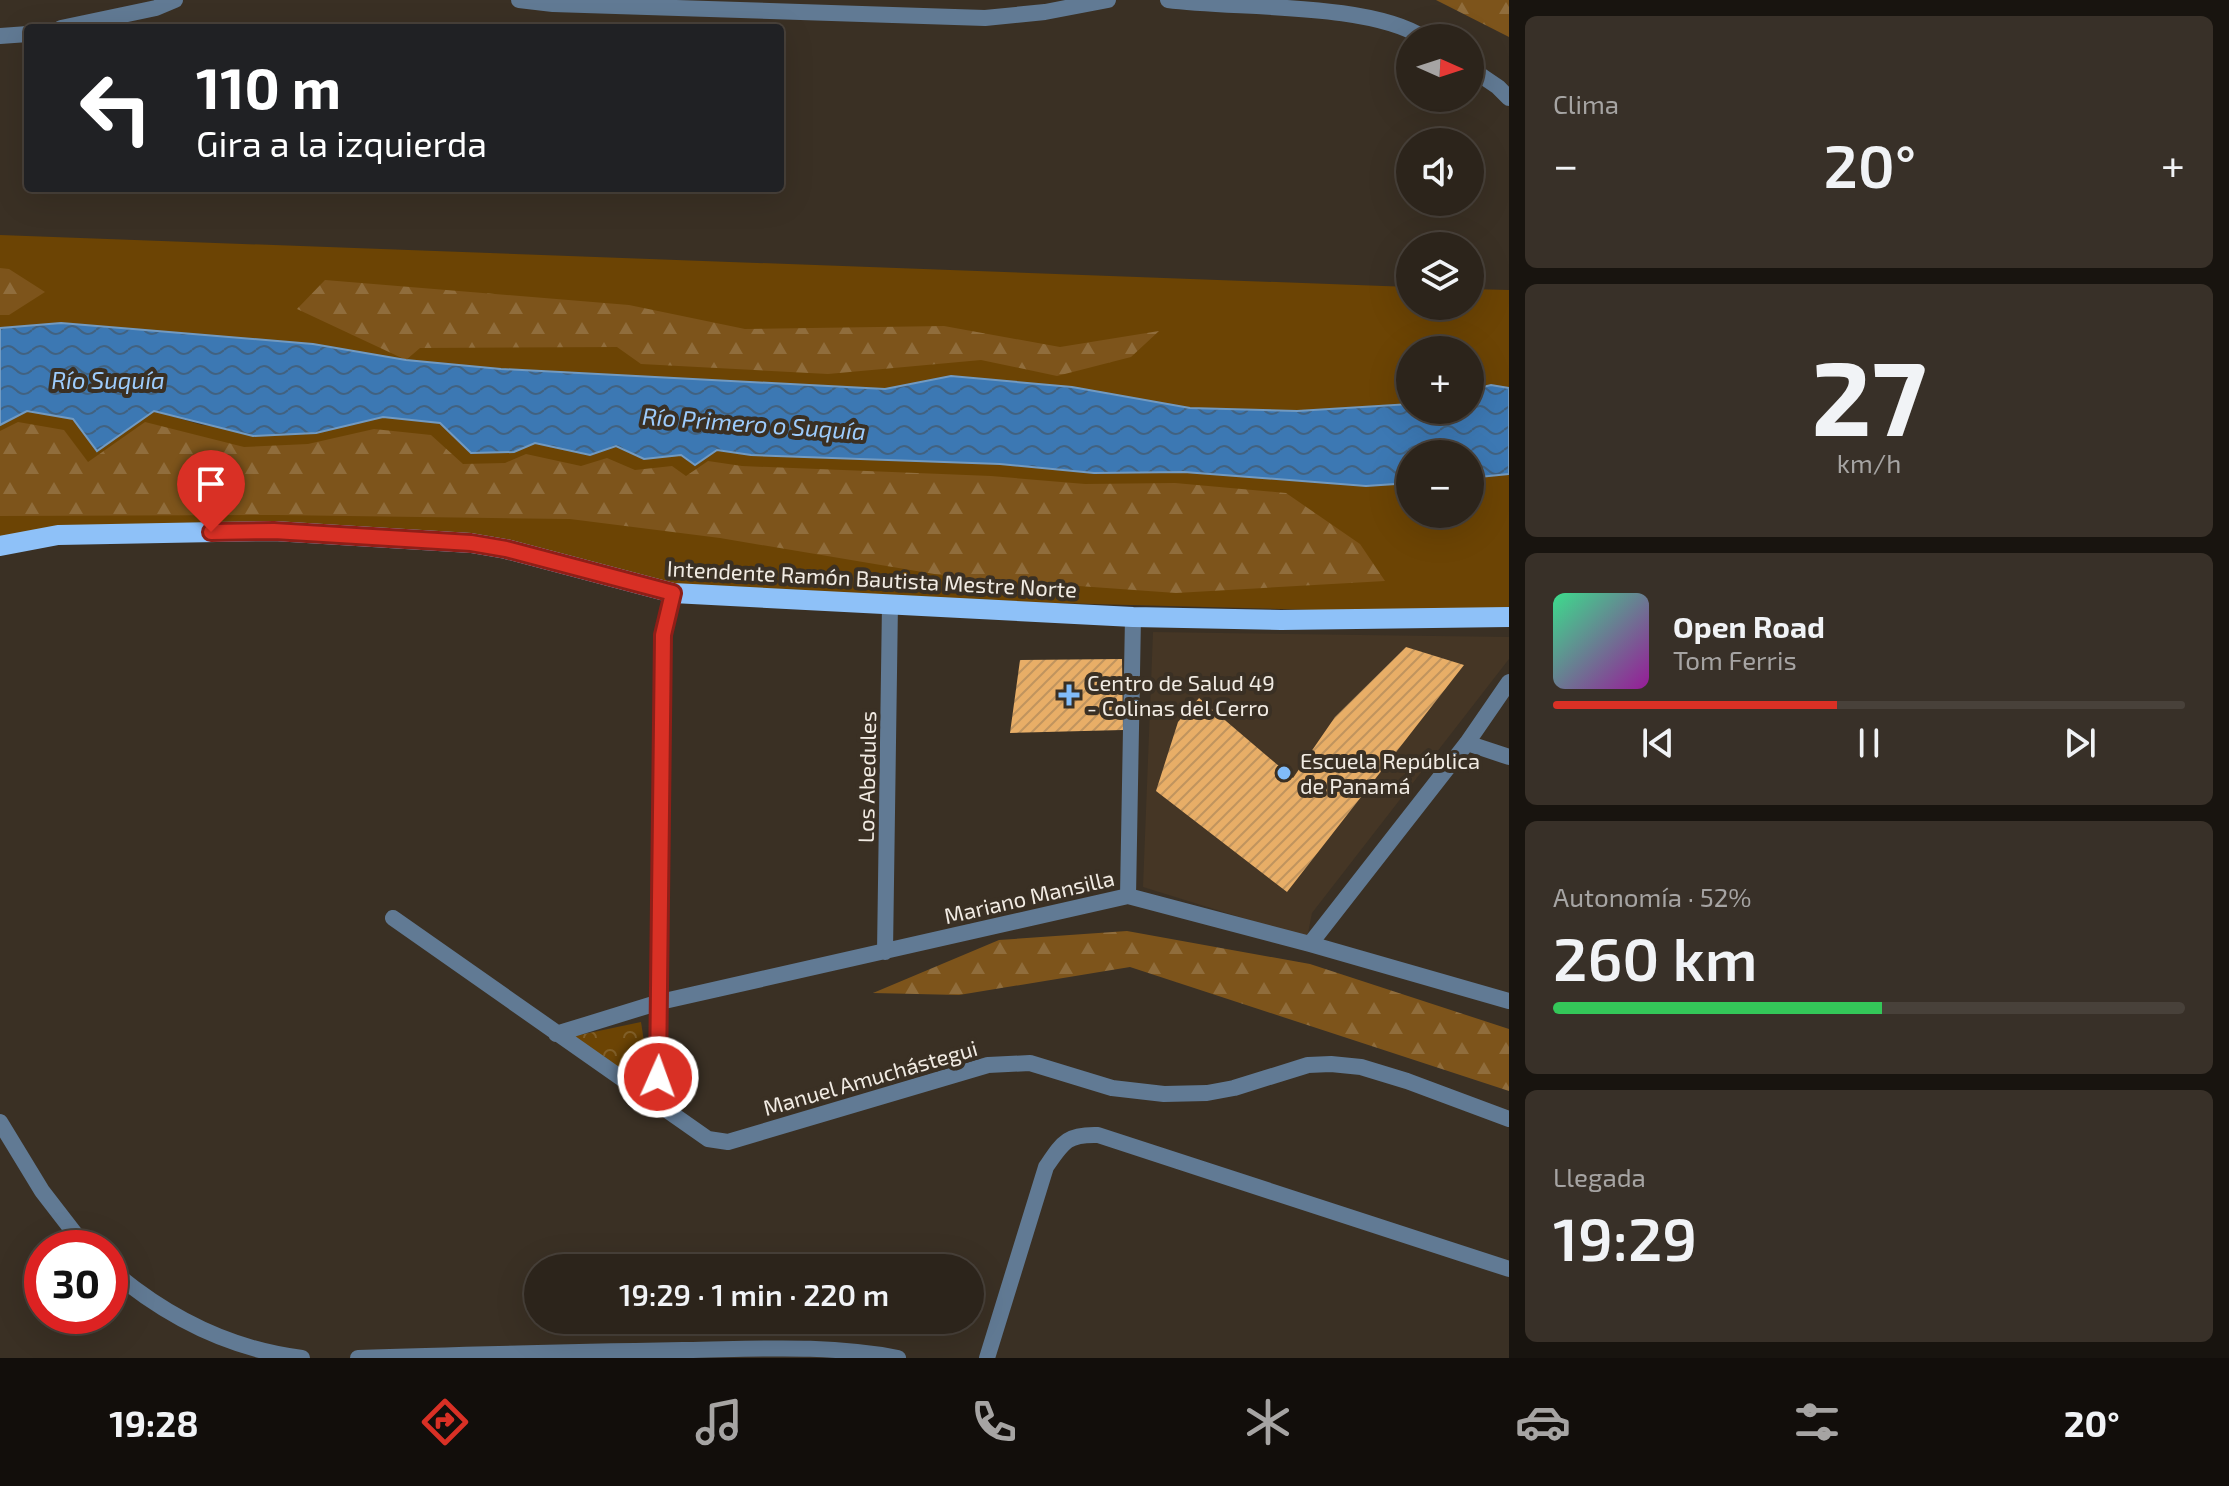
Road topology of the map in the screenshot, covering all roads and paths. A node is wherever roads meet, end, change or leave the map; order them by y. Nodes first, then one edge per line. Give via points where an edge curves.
1 (175, 0) edge
2 (519, 0) edge
3 (1108, 0) edge
4 (1168, 0) edge
5 (80, 24) edge
6 (1396, 27) edge
7 (24, 34) edge
8 (0, 36) edge
9 (1484, 78) edge
10 (1509, 98) edge
11 (0, 546) edge
12 (673, 593) junction
13 (890, 603) junction
14 (1133, 617) junction
15 (1509, 617) edge
16 (1509, 682) edge
17 (1467, 743) junction
18 (1509, 757) edge
19 (1128, 896) junction
20 (393, 918) dead end
21 (1310, 944) junction
22 (885, 952) junction
23 (1509, 1001) edge
24 (660, 1002) junction
25 (556, 1034) junction
26 (657, 1102) junction
27 (1509, 1119) edge
28 (0, 1122) edge
29 (72, 1230) edge
30 (1509, 1269) edge
31 (128, 1282) edge
32 (515, 1355) edge
33 (458, 1356) edge
34 (302, 1358) edge
35 (358, 1358) edge
36 (898, 1358) edge
37 (987, 1358) edge

1 - 5 street
2 - 3 street via 985,18
4 - 6 street via 1355,16
7 - 8 street
9 - 10 street
11 - 12 main road, Intendente Ramón Bautista Mestre Norte via 58,535 274,531 471,543
12 - 13 main road, Intendente Ramón Bautista Mestre Norte
12 - 24 street via 663,635
13 - 14 main road, Intendente Ramón Bautista Mestre Norte
13 - 22 street, Los Abedules
14 - 15 main road, Intendente Ramón Bautista Mestre Norte
14 - 19 street
16 - 17 street
17 - 18 street
17 - 21 street
19 - 21 street, Mariano Mansilla
19 - 22 street, Mariano Mansilla
20 - 25 street, Manuel Amuchástegui
21 - 23 street, Mariano Mansilla
22 - 24 street, Mariano Mansilla
24 - 25 street, Mariano Mansilla
24 - 26 street
25 - 26 street, Manuel Amuchástegui
26 - 27 street, Manuel Amuchástegui via 708,1139 728,1142 988,1065 1030,1063 1112,1088 1164,1094 1234,1088 1308,1065 1331,1064 1384,1074
28 - 29 street
30 - 37 street via 1098,1135 1077,1134 1046,1167
31 - 34 street via 206,1333
32 - 33 street
32 - 36 street via 805,1349
33 - 35 street

